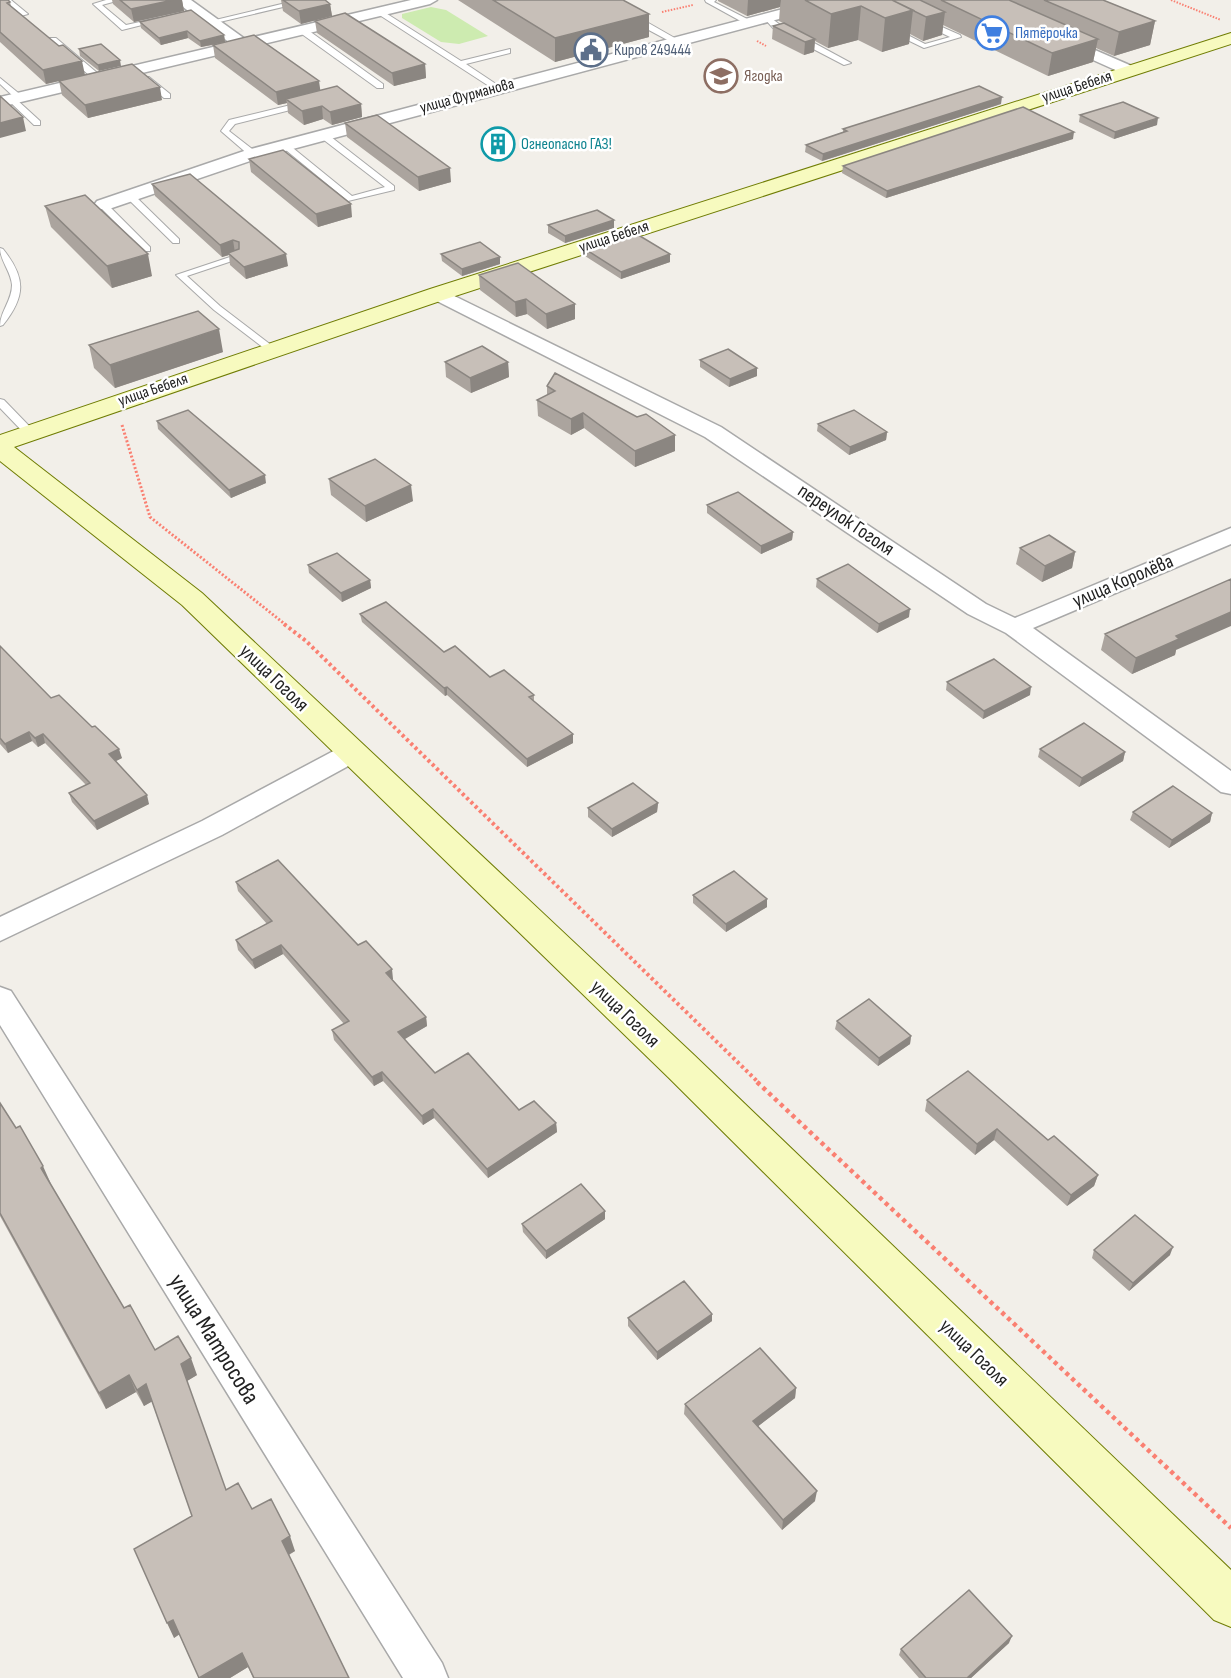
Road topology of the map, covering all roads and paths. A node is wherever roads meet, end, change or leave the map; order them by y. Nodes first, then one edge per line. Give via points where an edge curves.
1 (7, 0) edge
2 (116, 0) edge
3 (430, 0) edge
4 (1171, 0) edge
5 (303, 1) edge
6 (710, 1) edge
7 (835, 2) edge
8 (188, 9) edge
9 (381, 12) junction
10 (24, 14) edge
11 (767, 17) junction
12 (919, 18) edge
13 (166, 19) edge
14 (635, 19) joint
15 (211, 22) junction
16 (749, 22) junction
17 (883, 26) edge
18 (1226, 29) edge
19 (302, 30) junction
20 (1045, 33) edge
21 (53, 40) edge
22 (676, 41) junction
23 (255, 44) junction
24 (507, 51) dead end
25 (462, 63) junction
26 (847, 63) dead end
27 (135, 70) junction
28 (1128, 70) junction
29 (99, 79) junction
30 (0, 80) edge
31 (380, 86) dead end
32 (498, 88) junction
33 (167, 96) dead end
34 (10, 100) edge
35 (316, 100) edge
36 (38, 123) dead end
37 (323, 135) junction
38 (285, 146) junction
39 (253, 154) junction
40 (131, 198) junction
41 (104, 205) joint
42 (176, 241) dead end
43 (147, 249) edge
44 (0, 251) edge
45 (236, 258) edge
46 (438, 294) junction
47 (218, 308) junction
48 (206, 312) dead end
49 (0, 323) edge
50 (272, 350) junction
51 (0, 402) edge
52 (116, 403) junction
53 (15, 440) edge
54 (0, 443) edge
55 (1231, 535) edge
56 (1015, 627) junction
57 (351, 753) junction
58 (1231, 785) edge
59 (0, 930) edge
60 (0, 999) edge
61 (1231, 1528) edge
62 (1231, 1603) edge
63 (427, 1678) edge

1 - 10 lane
2 - 13 lane via 97,4 125,28
3 - 9 street
4 - 18 path
5 - 15 lane via 263,7
6 - 14 path
6 - 16 lane
7 - 11 street, улица Фурманова
8 - 15 street
9 - 19 street
9 - 25 lane
11 - 16 street, улица Фурманова
11 - 26 lane via 776,26
12 - 17 lane via 957,37 924,46
14 - 22 lane
15 - 23 street
16 - 22 street, улица Фурманова
18 - 28 street, улица Бебеля
19 - 23 street
19 - 31 lane
20 - 28 street
21 - 29 lane
22 - 32 street, улица Фурманова
23 - 27 street
24 - 25 lane
25 - 32 lane
27 - 29 street
27 - 33 lane
28 - 46 street, улица Бебеля
29 - 34 street
30 - 34 lane
32 - 37 street, улица Фурманова
34 - 36 lane
35 - 39 lane via 232,122 225,131
37 - 38 street, улица Фурманова
37 - 38 lane via 391,188 351,199
38 - 39 street, улица Фурманова
39 - 40 street, улица Фурманова
40 - 41 street, улица Фурманова
40 - 42 lane
41 - 43 lane
44 - 49 lane via 12,264 18,288
45 - 47 lane via 181,275
46 - 50 street, улица Бебеля
46 - 56 street, переулок Гоголя via 713,432 977,609
47 - 48 lane
47 - 50 lane
50 - 52 street, улица Бебеля
51 - 53 lane
52 - 53 street, улица Бебеля
52 - 61 path via 150,517 306,641 716,1043
53 - 54 street, улица Бебеля
53 - 57 street, улица Гоголя via 192,599
55 - 56 street, улица Королёва
56 - 58 street, переулок Гоголя
57 - 59 street via 212,828
57 - 62 street, улица Гоголя via 689,1074
60 - 63 street, улица Матросова

